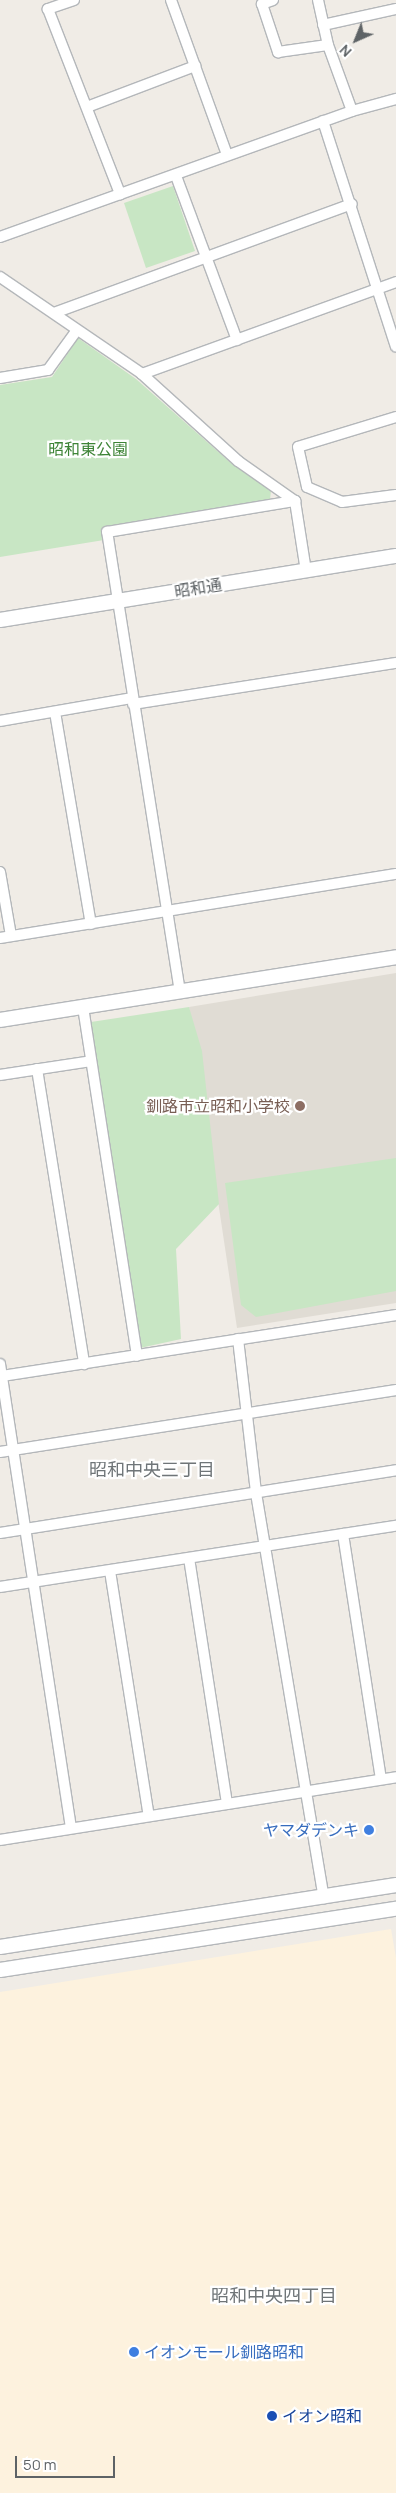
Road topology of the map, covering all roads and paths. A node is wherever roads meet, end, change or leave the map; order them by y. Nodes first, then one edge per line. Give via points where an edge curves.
1 (74, 0) edge
2 (171, 0) edge
3 (273, 0) edge
4 (318, 0) edge
5 (396, 9) edge
6 (323, 25) junction
7 (328, 45) junction
8 (194, 66) junction
9 (396, 99) edge
10 (87, 108) junction
11 (352, 111) junction
12 (323, 121) junction
13 (227, 155) junction
14 (176, 176) junction
15 (120, 194) junction
16 (352, 204) junction
17 (0, 237) edge
18 (206, 257) junction
19 (0, 277) edge
20 (396, 282) edge
21 (377, 289) junction
22 (54, 313) junction
23 (77, 330) junction
24 (237, 340) junction
25 (396, 347) edge
26 (142, 374) junction
27 (0, 378) edge
28 (396, 417) edge
29 (396, 495) edge
30 (295, 501) junction
31 (396, 556) edge
32 (306, 571) junction
33 (116, 602) junction
34 (0, 620) edge
35 (396, 663) edge
36 (133, 701) junction
37 (56, 712) junction
38 (0, 721) edge
39 (0, 872) edge
40 (396, 874) edge
41 (168, 912) junction
42 (91, 924) junction
43 (5, 937) edge
44 (396, 957) edge
45 (180, 992) junction
46 (83, 1007) junction
47 (0, 1020) edge
48 (91, 1061) junction
49 (37, 1069) junction
50 (0, 1075) edge
51 (396, 1315) edge
52 (238, 1339) junction
53 (137, 1356) junction
54 (0, 1364) edge
55 (84, 1364) junction
56 (2, 1376) junction
57 (396, 1390) edge
58 (247, 1414) junction
59 (14, 1450) junction
60 (0, 1452) edge
61 (396, 1470) edge
62 (256, 1493) junction
63 (396, 1526) edge
64 (25, 1529) junction
65 (0, 1533) edge
66 (342, 1534) junction
67 (266, 1546) junction
68 (189, 1558) junction
69 (110, 1571) junction
70 (32, 1582) junction
71 (0, 1587) edge
72 (396, 1777) edge
73 (381, 1779) junction
74 (305, 1792) junction
75 (227, 1804) junction
76 (149, 1816) junction
77 (71, 1828) junction
78 (0, 1840) edge
79 (396, 1885) edge
80 (324, 1898) junction
81 (396, 1909) edge
82 (0, 1948) edge
83 (0, 1970) edge

1 - 10 street via 48,9
2 - 8 street
3 - 7 street via 262,4 278,52
4 - 6 street
5 - 6 street
6 - 7 street
7 - 11 street
8 - 10 street
8 - 13 street
9 - 11 street
10 - 15 street
11 - 12 street
12 - 13 street
12 - 16 street
13 - 14 street
14 - 15 street
14 - 18 street
15 - 17 street
16 - 18 street
16 - 21 street
18 - 22 street
18 - 24 street
19 - 22 street
20 - 21 street
21 - 24 street
21 - 25 street
22 - 23 street
23 - 26 street
23 - 27 street via 48,370
24 - 26 street
26 - 30 street via 238,461
28 - 29 street via 298,447 308,487 342,502
30 - 32 street
30 - 33 street via 107,532
31 - 32 street, 昭和通
32 - 33 street, 昭和通
33 - 34 street, 昭和通
33 - 36 street
35 - 36 street
36 - 37 street
36 - 41 street
37 - 38 street
37 - 42 street
39 - 43 street
40 - 41 street
41 - 42 street
41 - 45 street
42 - 43 street
44 - 45 street
45 - 46 street
46 - 47 street
46 - 48 street
48 - 49 street
48 - 53 street
49 - 50 street
49 - 55 street
51 - 52 street
52 - 53 street
52 - 58 street
53 - 55 street
54 - 56 street
55 - 56 street
56 - 59 street
57 - 58 street
58 - 59 street
58 - 62 street
59 - 60 street
59 - 64 street
61 - 62 street
62 - 64 street
62 - 67 street
63 - 66 street
64 - 65 street
64 - 70 street
66 - 67 street
66 - 73 street
67 - 68 street
67 - 74 street
68 - 69 street
68 - 75 street
69 - 70 street
69 - 76 street
70 - 71 street
70 - 77 street
72 - 73 street
73 - 74 street
74 - 75 street
74 - 80 street
75 - 76 street
76 - 77 street
77 - 78 street
79 - 80 street
80 - 82 street
81 - 83 street

